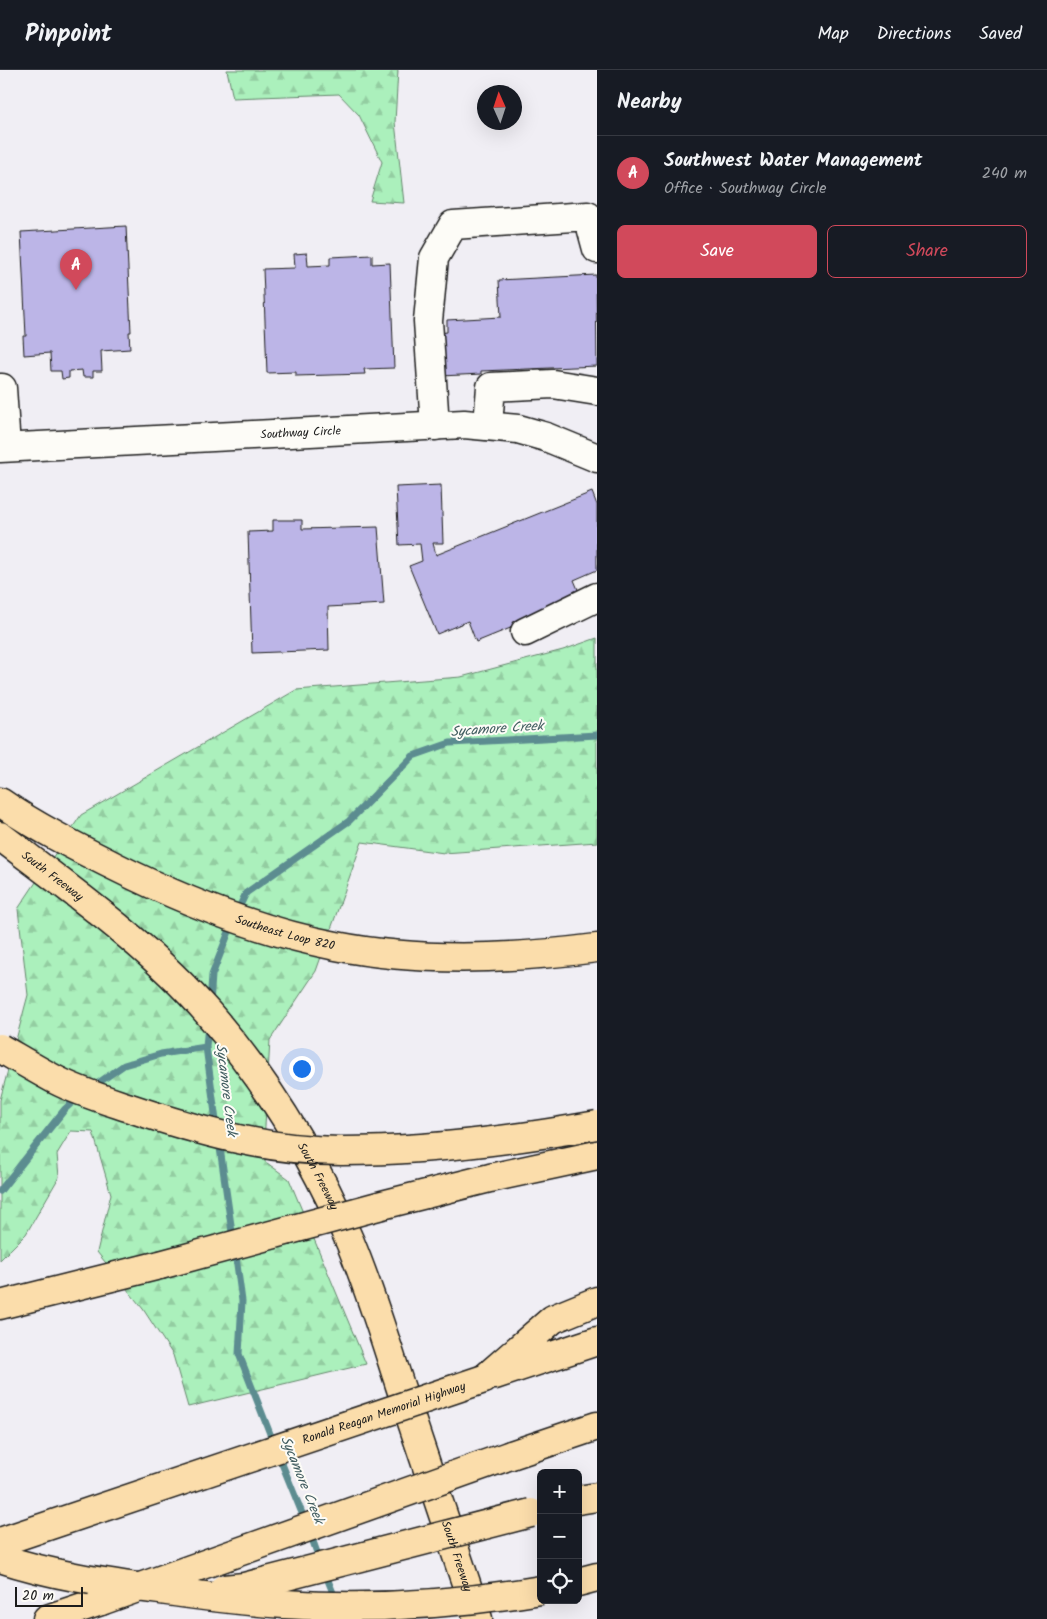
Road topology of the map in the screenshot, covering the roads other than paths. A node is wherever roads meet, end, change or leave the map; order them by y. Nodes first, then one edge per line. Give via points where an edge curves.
1 (597, 249) edge
2 (0, 388) edge
3 (597, 391) edge
4 (435, 426) junction
5 (488, 426) junction
6 (3, 448) edge
7 (597, 458) edge
8 (597, 597) edge
9 (525, 632) dead end
10 (7, 807) edge
11 (0, 836) edge
12 (597, 948) edge
13 (0, 1048) edge
14 (597, 1125) edge
15 (597, 1154) edge
16 (597, 1300) edge
17 (0, 1304) edge
18 (597, 1341) edge
19 (484, 1379) junction
20 (597, 1426) edge
21 (597, 1497) edge
22 (582, 1499) edge
23 (536, 1512) edge
24 (0, 1542) edge
25 (0, 1558) edge
26 (597, 1577) edge
27 (582, 1581) edge
28 (537, 1591) edge
29 (101, 1601) junction
30 (47, 1619) edge
31 (478, 1619) edge

1 - 4 street via 588,216 453,225 434,258 428,321
2 - 6 street
3 - 5 street via 553,384 491,387
4 - 5 street, Southway Circle
4 - 6 street, Southway Circle
5 - 7 street, Southway Circle via 518,429 546,437
8 - 9 street
10 - 12 main road, Southeast Loop 820 via 90,854 168,892 290,936 383,953 468,958
11 - 31 main road, South Freeway, bridge via 132,938 184,987 253,1071 294,1132 334,1208 363,1274
13 - 14 main road, bridge via 57,1080 108,1100 205,1131 256,1143 340,1151 414,1148 501,1140
15 - 17 main road, bridge via 415,1196 160,1266
16 - 19 main road via 553,1319
18 - 19 main road, Ronald Reagan Memorial Highway
19 - 24 main road, Ronald Reagan Memorial Highway, bridge
20 - 29 main road, bridge
21 - 22 main road
23 - 29 main road, bridge via 244,1587
25 - 28 main road, bridge via 138,1587 284,1604 421,1604
26 - 27 main road
29 - 30 main road

